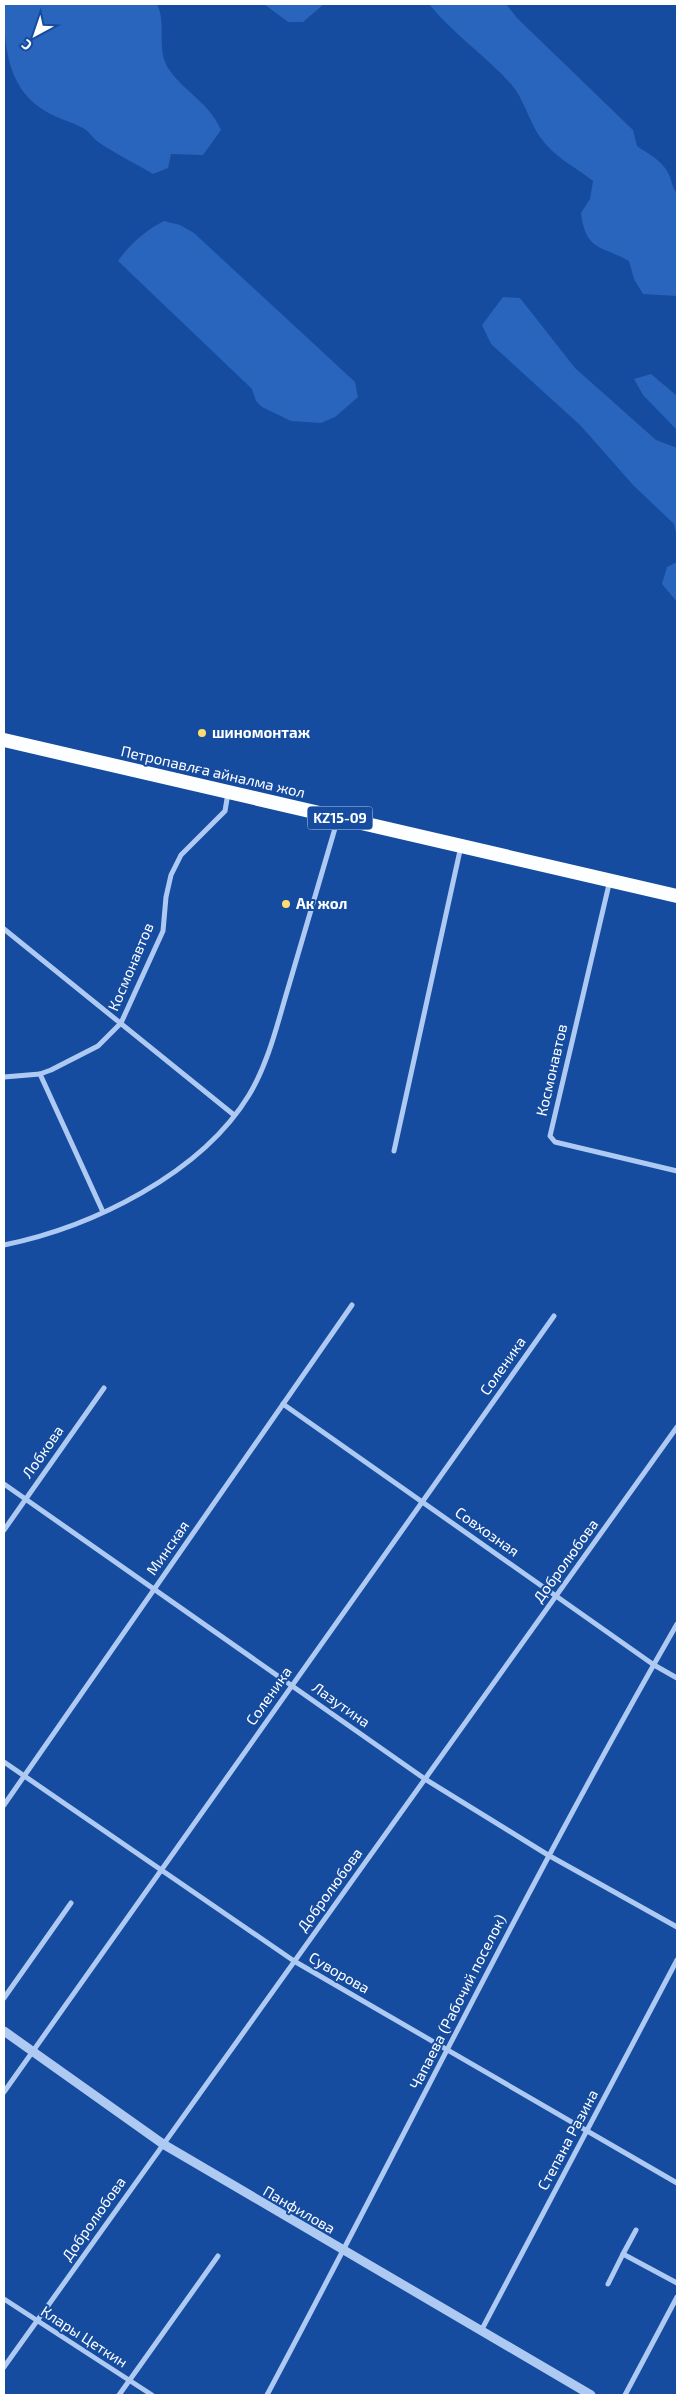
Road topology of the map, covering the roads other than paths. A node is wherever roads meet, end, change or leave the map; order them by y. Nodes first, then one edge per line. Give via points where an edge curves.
1 (4, 740) edge
2 (228, 792) junction
3 (338, 817) junction
4 (461, 846) junction
5 (610, 880) junction
6 (677, 896) edge
7 (4, 929) edge
8 (121, 1023) junction
9 (40, 1074) junction
10 (4, 1077) edge
11 (234, 1115) junction
12 (394, 1151) dead end
13 (677, 1171) edge
14 (103, 1212) junction
15 (4, 1245) edge
16 (352, 1305) dead end
17 (554, 1316) dead end
18 (104, 1388) dead end
19 (283, 1404) junction
20 (677, 1428) edge
21 (4, 1484) edge
22 (25, 1499) junction
23 (422, 1502) junction
24 (4, 1530) edge
25 (154, 1590) junction
26 (556, 1596) junction
27 (677, 1624) edge
28 (654, 1665) junction
29 (677, 1678) edge
30 (292, 1686) junction
31 (4, 1762) edge
32 (24, 1777) junction
33 (425, 1779) junction
34 (4, 1805) edge
35 (548, 1855) junction
36 (161, 1870) junction
37 (71, 1903) dead end
38 (677, 1927) edge
39 (677, 1960) edge
40 (294, 1961) junction
41 (4, 1998) edge
42 (4, 2031) edge
43 (448, 2050) junction
44 (32, 2051) junction
45 (4, 2092) edge
46 (587, 2131) junction
47 (162, 2144) junction
48 (677, 2183) edge
49 (636, 2230) dead end
50 (344, 2252) junction
51 (623, 2254) junction
52 (218, 2256) dead end
53 (677, 2283) edge
54 (608, 2284) dead end
55 (677, 2297) edge
56 (4, 2299) edge
57 (36, 2322) junction
58 (480, 2331) junction
59 (4, 2367) edge
60 (129, 2381) junction
61 (119, 2395) edge
62 (152, 2395) edge
63 (267, 2395) edge
64 (591, 2395) edge
65 (625, 2395) edge

1 - 2 highway, Петропавлға айналма жол / KZ15-09
2 - 3 highway, Петропавлға айналма жол / KZ15-09
2 - 8 street, Космонавтов via 224,811 181,855 171,875 163,931
3 - 4 highway, Петропавлға айналма жол / KZ15-09
3 - 11 street via 269,1050 249,1095
4 - 5 highway, Петропавлға айналма жол / KZ15-09
4 - 12 street
5 - 6 highway, Петропавлға айналма жол / KZ15-09
5 - 13 street, Космонавтов via 550,1136 555,1142
7 - 8 street, Космонавтов
8 - 9 street, Космонавтов via 98,1046
8 - 11 street, Космонавтов
9 - 10 street, Космонавтов
9 - 14 street
11 - 14 street via 211,1143 182,1167
14 - 15 street via 62,1230
16 - 19 street, Минская
17 - 23 street, Соленика
18 - 22 street, Лобкова
19 - 23 street, Совхозная
19 - 25 street, Минская
20 - 26 street, Добролюбова
21 - 22 street, Лазутина
22 - 24 street, Лобкова
22 - 25 street, Лазутина
23 - 26 street, Совхозная
23 - 30 street, Соленика
25 - 30 street, Лазутина
25 - 32 street, Минская
26 - 28 street, Совхозная
26 - 33 street, Добролюбова
27 - 28 street, Чапаева (Рабочий поселок)
28 - 29 street, Совхозная
28 - 35 street, Чапаева (Рабочий поселок)
30 - 33 street, Лазутина
30 - 36 street, Соленика
31 - 32 street, Суворова
32 - 34 street, Минская
32 - 36 street, Суворова
33 - 35 street, Лазутина
33 - 40 street, Добролюбова
35 - 38 street, Лазутина
35 - 43 street, Чапаева (Рабочий поселок)
36 - 40 street, Суворова
36 - 44 street, Соленика
37 - 41 street
39 - 46 street, Степана Разина
40 - 43 street, Суворова
40 - 47 street, Добролюбова
42 - 44 street, Панфилова
43 - 46 street, Суворова
43 - 50 street, Чапаева (Рабочий поселок)
44 - 45 street, Соленика
44 - 47 street, Панфилова
46 - 48 street, Суворова
46 - 58 street, Степана Разина
47 - 50 street, Панфилова
47 - 57 street, Добролюбова
49 - 51 street
50 - 58 street, Панфилова
50 - 63 street, Чапаева (Рабочий поселок)
51 - 53 street
51 - 54 street
52 - 60 street
55 - 65 street
56 - 57 street, Клары Цеткин
57 - 59 street, Добролюбова
57 - 60 street, Клары Цеткин
58 - 64 street, Панфилова
60 - 61 street
60 - 62 street, Клары Цеткин

